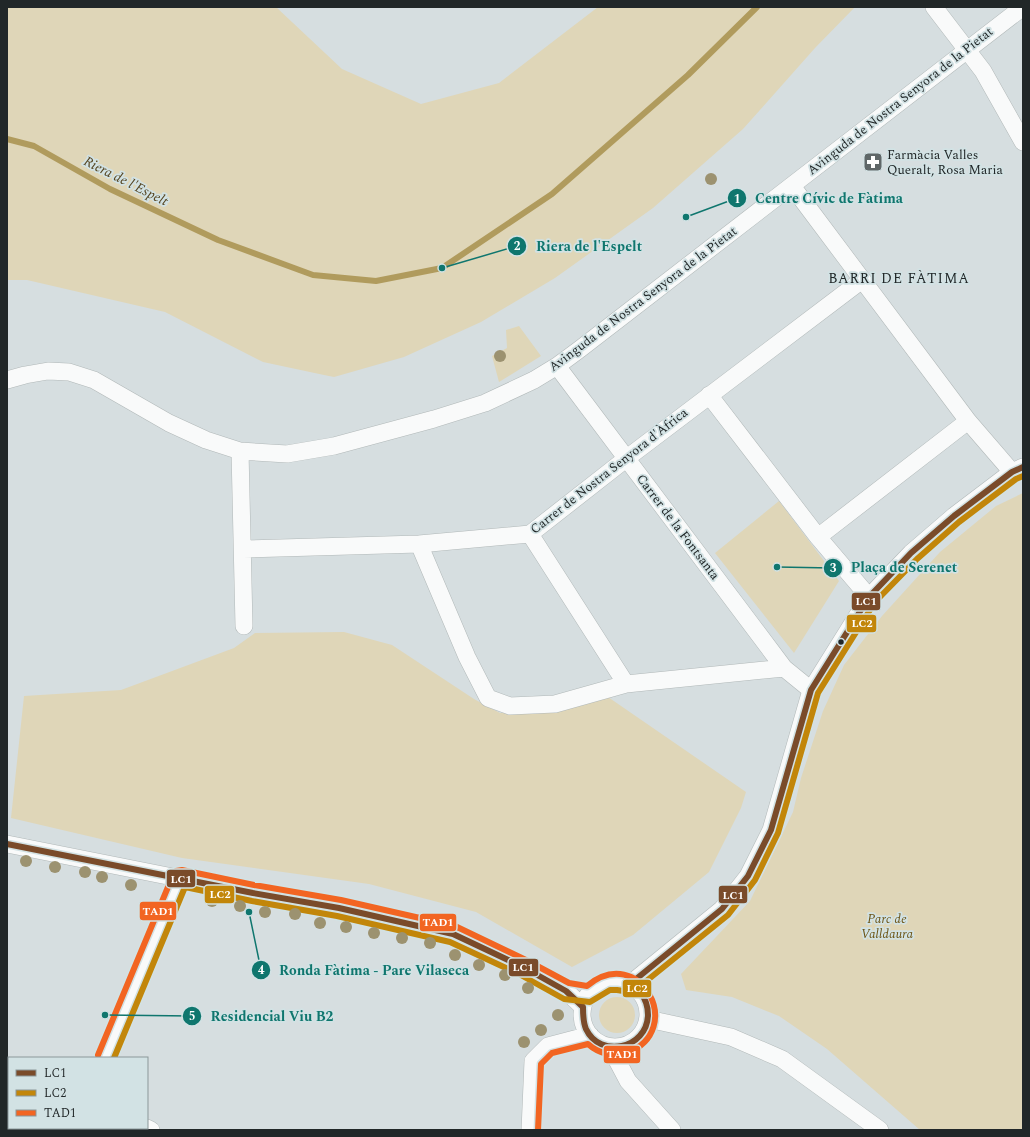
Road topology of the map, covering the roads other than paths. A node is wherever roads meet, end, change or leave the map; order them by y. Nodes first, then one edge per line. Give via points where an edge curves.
1 (934, 7) edge
2 (1022, 7) edge
3 (966, 50) junction
4 (1023, 142) edge
5 (792, 186) junction
6 (862, 280) junction
7 (557, 366) junction
8 (7, 380) edge
9 (709, 395) junction
10 (968, 421) junction
11 (240, 451) junction
12 (626, 458) junction
13 (1018, 470) edge
14 (530, 534) junction
15 (818, 538) junction
16 (419, 544) junction
17 (243, 549) junction
18 (869, 597) junction
19 (244, 626) dead end
20 (784, 668) junction
21 (626, 684) junction
22 (811, 690) junction
23 (7, 844) edge
24 (180, 878) junction
25 (630, 984) junction
26 (586, 1000) junction
27 (648, 1019) junction
28 (590, 1035) junction
29 (610, 1047) junction
30 (105, 1057) edge
31 (530, 1130) edge
32 (672, 1130) edge
33 (880, 1130) edge

1 - 3 street
2 - 3 street, Avinguda de Nostra Senyora de la Pietat
3 - 4 street via 983,71
3 - 5 street, Avinguda de Nostra Senyora de la Pietat
5 - 6 street
5 - 7 street, Avinguda de Nostra Senyora de la Pietat
6 - 9 street, Carrer de Nostra Senyora d'Àfrica
6 - 10 street
7 - 11 street, Avinguda de Nostra Senyora de la Pietat via 485,403 334,446 287,454
7 - 12 street, Carrer de la Fontsanta
8 - 11 street, Avinguda de Nostra Senyora de la Pietat via 48,371 69,372 94,380 168,423 200,438
9 - 12 street, Carrer de Nostra Senyora d'Àfrica
9 - 15 street
10 - 13 street
10 - 15 street
11 - 17 street
12 - 14 street, Carrer de Nostra Senyora d'Àfrica
12 - 20 street, Carrer de la Fontsanta
13 - 18 street via 954,516 911,553
14 - 16 street, Carrer de Nostra Senyora d'Àfrica
14 - 21 street
15 - 18 street
16 - 17 street, Carrer de Nostra Senyora d'Àfrica
16 - 21 street via 488,698 510,706 555,704
17 - 19 street
18 - 22 street
20 - 21 street
20 - 22 street, Carrer de la Fontsanta
22 - 25 street via 771,830 748,876 722,908
23 - 24 street
24 - 26 street via 339,908 453,934
24 - 30 street
25 - 26 street via 619,981 607,982 597,987
25 - 27 street via 639,991 645,1001
26 - 28 street via 583,1019
27 - 29 street via 645,1030 632,1043
27 - 33 street via 732,1037 782,1059
28 - 29 street via 599,1043
28 - 31 street via 548,1046 533,1061
29 - 32 street via 628,1081

